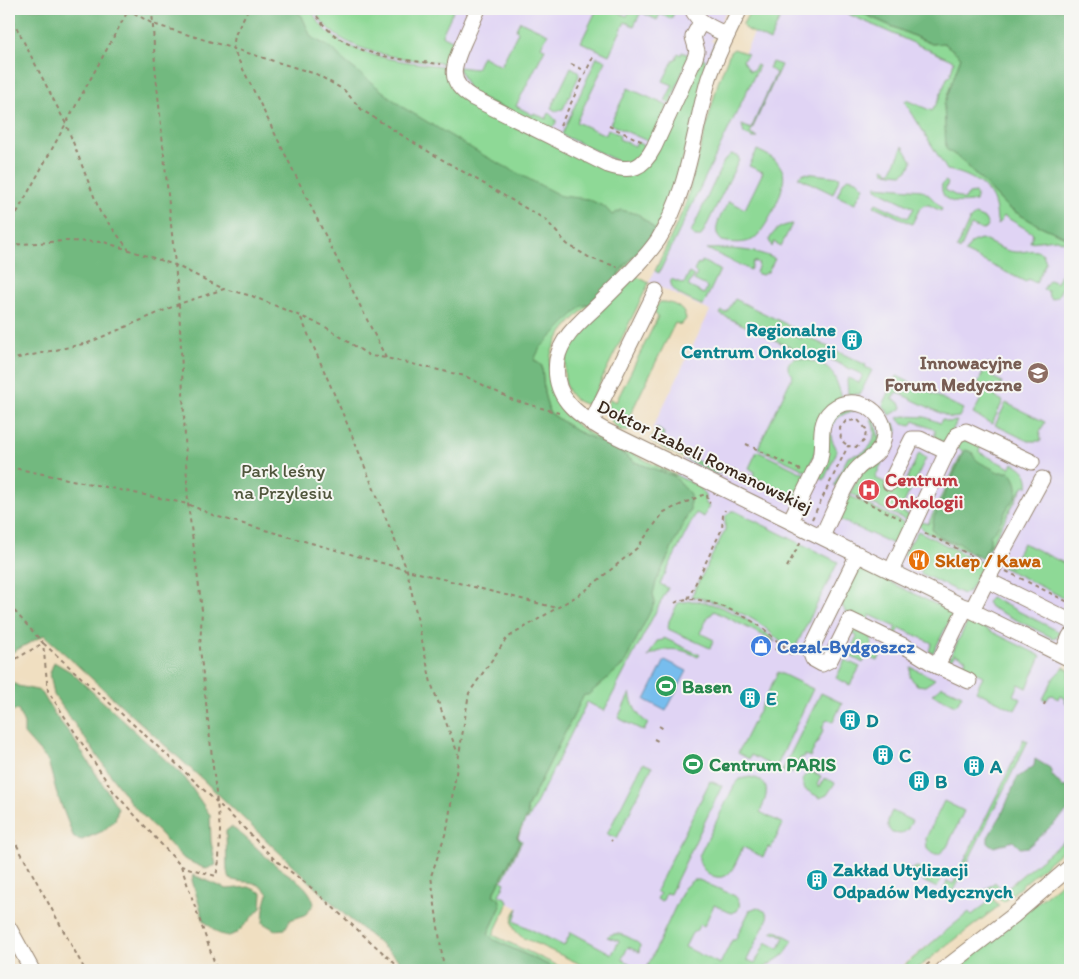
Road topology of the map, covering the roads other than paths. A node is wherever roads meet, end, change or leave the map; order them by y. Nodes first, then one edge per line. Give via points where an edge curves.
1 (478, 9) edge
2 (740, 9) edge
3 (697, 15) edge
4 (727, 35) junction
5 (656, 291) dead end
6 (591, 423) junction
7 (947, 452) junction
8 (1032, 462) dead end
9 (1042, 479) dead end
10 (890, 483) dead end
11 (790, 521) junction
12 (822, 536) junction
13 (858, 554) junction
14 (890, 571) junction
15 (988, 580) junction
16 (969, 609) junction
17 (830, 610) junction
18 (850, 620) junction
19 (1070, 621) edge
20 (1070, 636) edge
21 (1066, 656) edge
22 (937, 666) junction
23 (969, 681) dead end
24 (1070, 867) edge
25 (9, 928) edge
26 (32, 970) edge
27 (943, 970) edge

1 - 3 street via 454,66 459,88 608,165 622,169 640,165 654,147 695,58 697,51 693,37
2 - 4 street, Doktor Izabeli Romanowskiej
3 - 4 street
4 - 6 street, Doktor Izabeli Romanowskiej via 709,78 673,209 653,247 574,328 559,352 557,375 560,389 569,405
5 - 6 street
6 - 11 street, Doktor Izabeli Romanowskiej
7 - 8 street via 957,435 966,431
7 - 10 street via 920,439 912,439
7 - 14 street
9 - 15 street
11 - 12 street, Doktor Izabeli Romanowskiej
11 - 12 street via 821,457 822,430 828,415 844,404 866,406 882,421 884,440 874,456 854,473
12 - 13 street, Doktor Izabeli Romanowskiej
13 - 14 street, Doktor Izabeli Romanowskiej
13 - 17 street
14 - 16 street, Doktor Izabeli Romanowskiej
15 - 16 street
15 - 19 street
16 - 21 street, Doktor Izabeli Romanowskiej
16 - 22 street
17 - 18 street
17 - 18 street via 810,651 817,663 830,660
18 - 22 street
20 - 21 street
22 - 23 street
24 - 27 street
25 - 26 street

